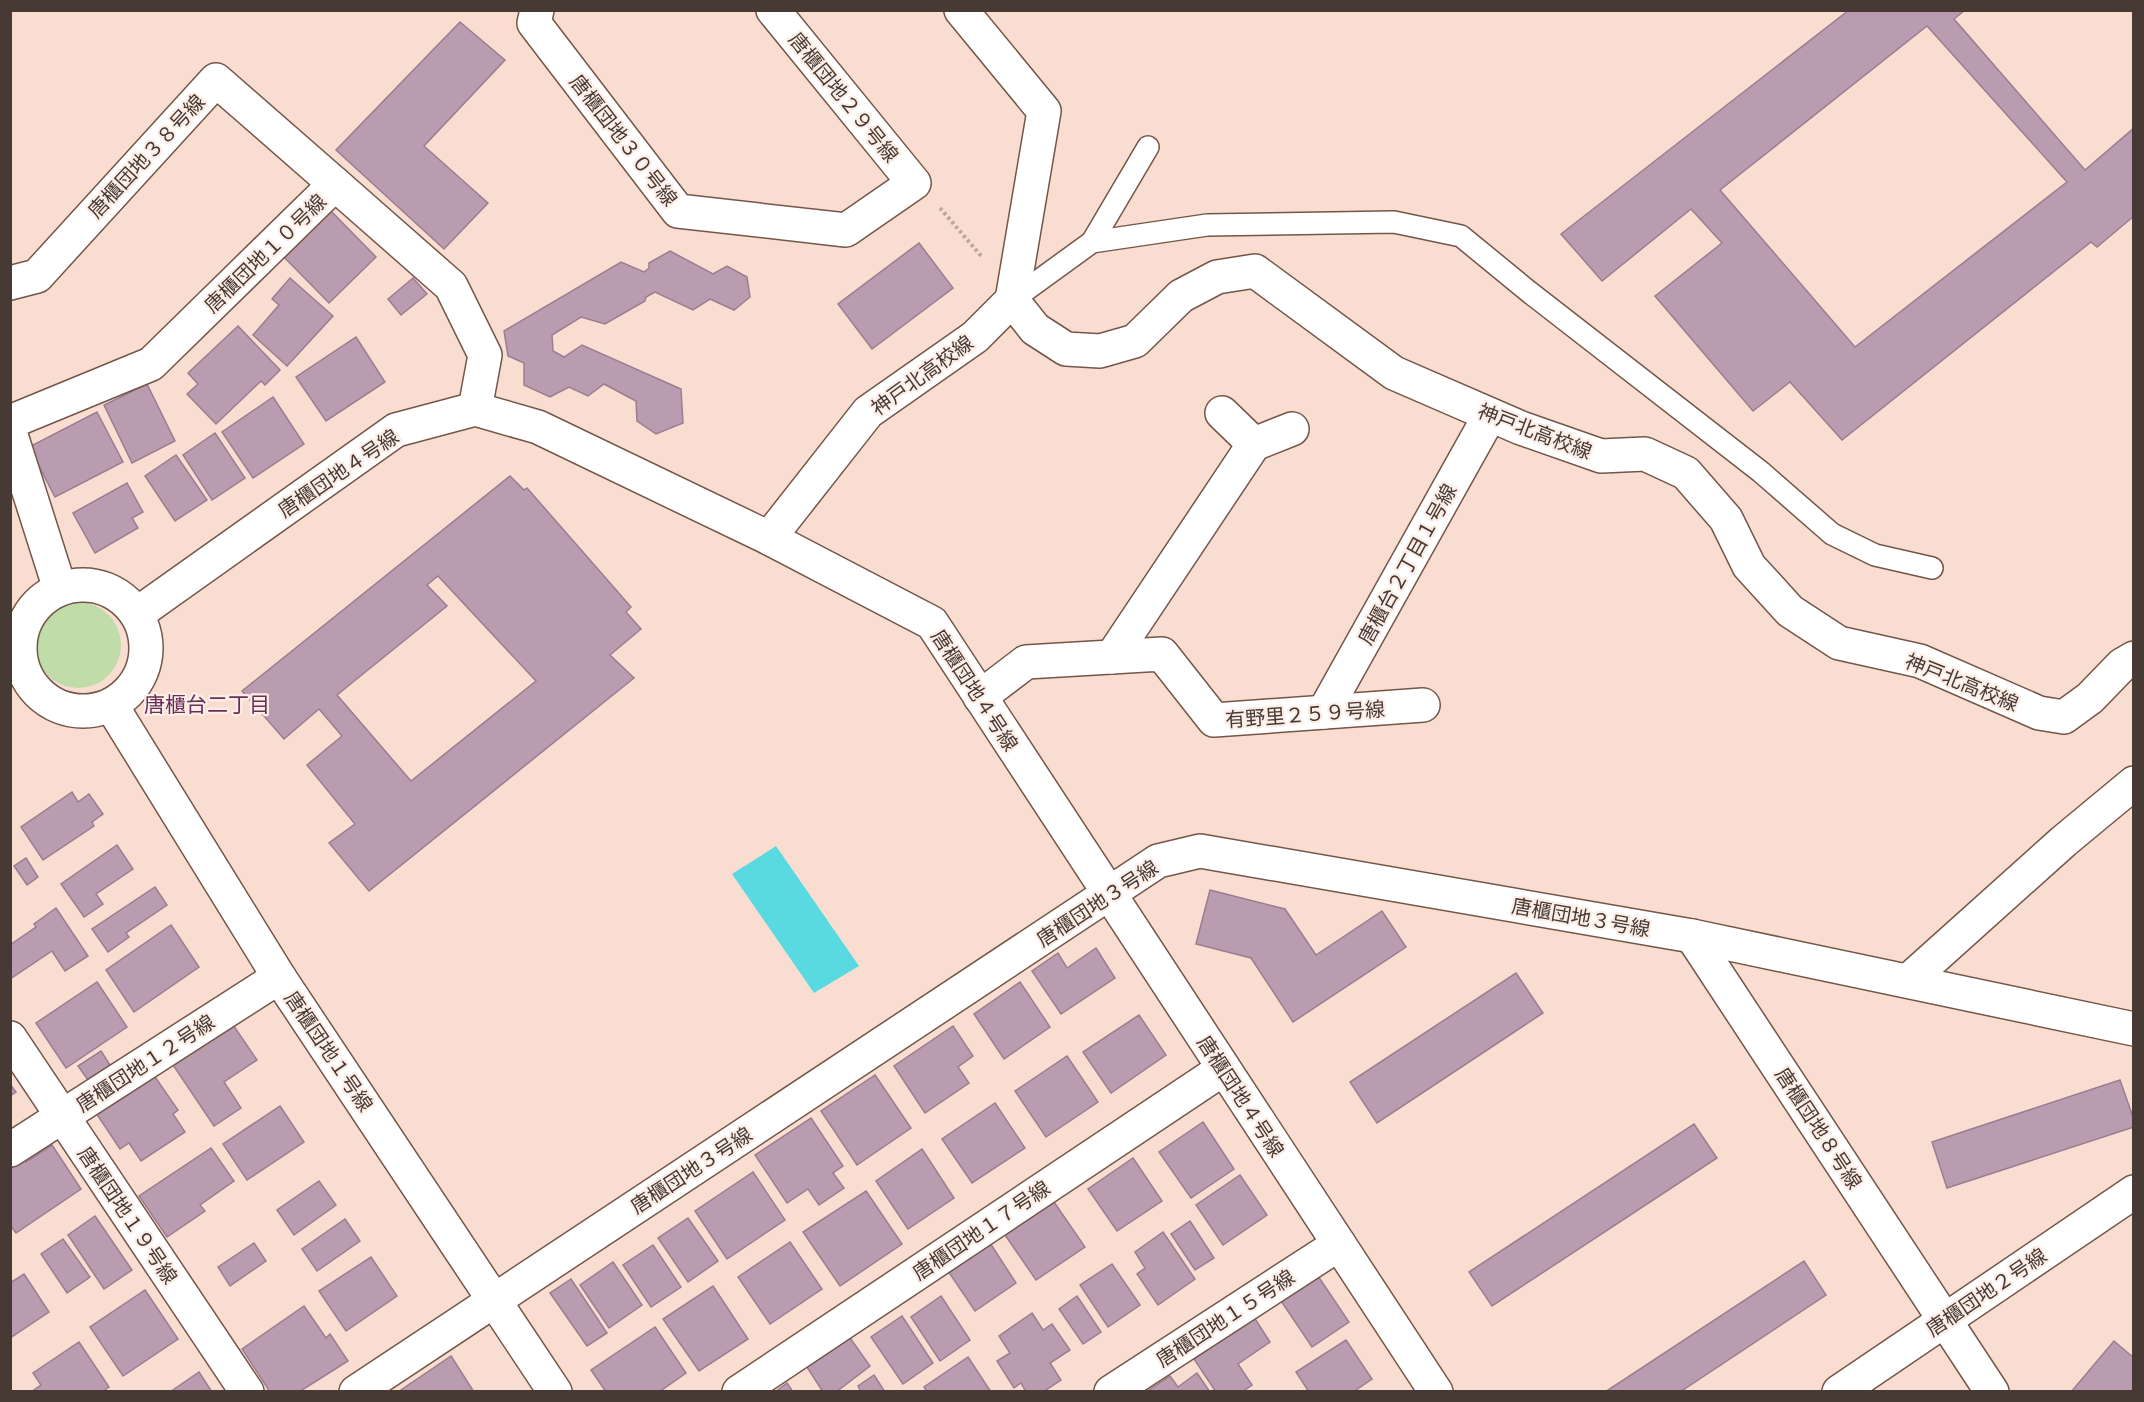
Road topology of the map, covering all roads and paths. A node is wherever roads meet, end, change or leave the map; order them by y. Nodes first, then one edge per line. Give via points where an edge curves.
1 (537, 10) edge
2 (773, 10) edge
3 (961, 10) edge
4 (1148, 147) dead end
5 (335, 184) junction
6 (925, 193) junction
7 (1092, 242) junction
8 (989, 266) dead end
9 (10, 283) edge
10 (1012, 300) junction
11 (475, 409) junction
12 (1222, 413) dead end
13 (1490, 415) junction
14 (10, 422) edge
15 (1292, 429) dead end
16 (10, 432) edge
17 (1254, 444) junction
18 (769, 538) junction
19 (1932, 568) dead end
20 (60, 589) junction
21 (137, 614) junction
22 (1112, 657) junction
23 (2133, 658) edge
24 (20, 690) edge
25 (980, 697) junction
26 (111, 705) junction
27 (1423, 705) dead end
28 (1324, 712) junction
29 (2133, 783) edge
30 (1109, 894) junction
31 (1692, 936) junction
32 (279, 977) junction
33 (1908, 981) junction
34 (2133, 1029) edge
35 (10, 1038) edge
36 (1223, 1069) junction
37 (63, 1116) junction
38 (10, 1150) edge
39 (2133, 1192) edge
40 (1339, 1244) junction
41 (494, 1300) junction
42 (1945, 1320) junction
43 (246, 1392) edge
44 (356, 1392) edge
45 (555, 1392) edge
46 (739, 1392) edge
47 (1111, 1392) edge
48 (1436, 1392) edge
49 (1839, 1392) edge
50 (1992, 1392) edge

1 - 6 street, 唐櫃団地３０号線 via 534,23 678,211 846,230
2 - 6 street, 唐櫃団地２９号線
3 - 10 street via 1044,111
4 - 7 lane
5 - 9 street, 唐櫃団地３８号線 via 216,80 37,276
5 - 11 street, 唐櫃団地１０号線 via 451,286 485,355
5 - 14 street, 唐櫃団地１０号線 via 151,364
6 - 8 path
7 - 10 lane
7 - 19 lane via 1207,225 1371,222 1394,222 1461,236 1761,472 1832,534 1875,555
10 - 13 street, 神戸北高校線 via 1035,329 1066,349 1100,351 1135,341 1181,296 1217,277 1255,271 1394,373
10 - 18 street, 神戸北高校線 via 975,337 868,412
11 - 18 street, 唐櫃団地４号線 via 538,427
11 - 21 street, 唐櫃団地４号線 via 396,430
12 - 17 street
13 - 23 street, 神戸北高校線 via 1601,456 1645,454 1686,473 1726,519 1755,574 1790,611 1839,643 1920,661 2039,713 2064,717
13 - 28 street, 唐櫃台２丁目１号線
15 - 17 street
16 - 20 street
17 - 22 street
18 - 25 street, 唐櫃団地４号線 via 932,623
20 - 21 street via 77,584 95,585 112,591
20 - 24 street via 43,598 22,630
21 - 26 street via 145,634 146,655 140,675 128,693
22 - 25 street, 有野里２５９号線 via 1026,662
22 - 28 street, 有野里２５９号線 via 1162,654 1214,720
24 - 26 street via 76,711 94,711
25 - 30 street, 唐櫃団地４号線
26 - 32 street, 唐櫃団地１号線
27 - 28 street, 有野里２５９号線
29 - 33 street
30 - 31 street, 唐櫃団地３号線 via 1158,861 1200,851
30 - 36 street, 唐櫃団地４号線
30 - 41 street, 唐櫃団地３号線
31 - 33 street, 唐櫃団地３号線
31 - 42 street, 唐櫃団地８号線
32 - 37 street, 唐櫃団地１２号線
32 - 41 street, 唐櫃団地１号線
33 - 34 street, 唐櫃団地３号線
35 - 37 street, 唐櫃団地１９号線
36 - 40 street, 唐櫃団地４号線
36 - 46 street, 唐櫃団地１７号線
37 - 38 street, 唐櫃団地１２号線
37 - 43 street, 唐櫃団地１９号線
39 - 42 street, 唐櫃団地２号線
40 - 47 street, 唐櫃団地１５号線
40 - 48 street, 唐櫃団地４号線
41 - 44 street, 唐櫃団地３号線
41 - 45 street, 唐櫃団地１号線
42 - 49 street, 唐櫃団地２号線
42 - 50 street, 唐櫃団地８号線

